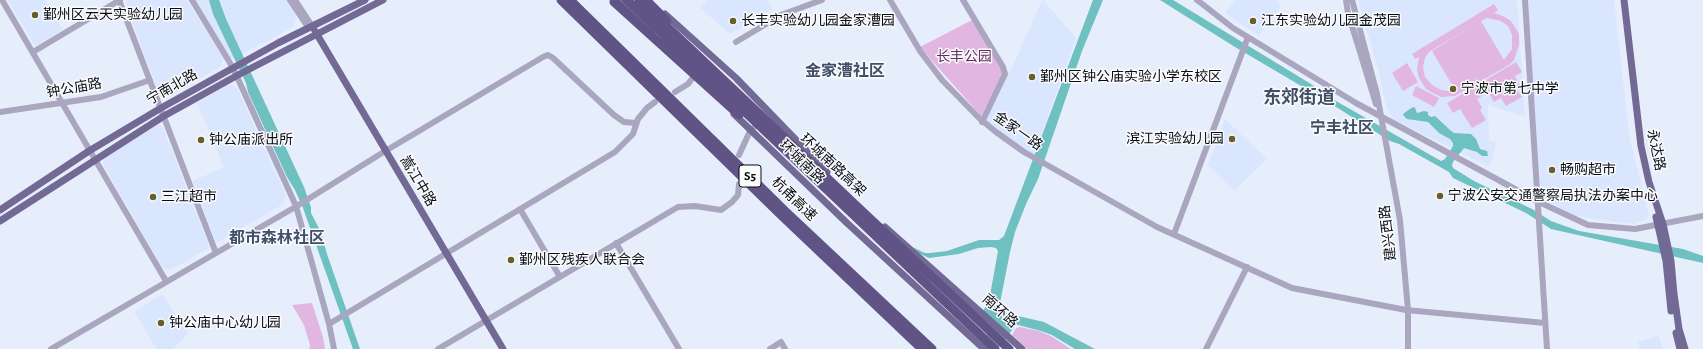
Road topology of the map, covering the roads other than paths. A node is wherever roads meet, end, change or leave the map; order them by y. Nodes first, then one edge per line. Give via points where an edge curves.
1 (119, 0) edge
2 (192, 0) edge
3 (290, 0) edge
4 (295, 0) edge
5 (365, 0) edge
6 (383, 0) edge
7 (561, 0) edge
8 (570, 0) edge
9 (627, 0) edge
10 (639, 0) edge
11 (646, 0) edge
12 (649, 0) edge
13 (822, 0) edge
14 (890, 0) edge
15 (963, 0) edge
16 (1196, 0) edge
17 (1346, 0) edge
18 (1352, 0) edge
19 (1525, 0) edge
20 (1619, 0) edge
21 (1624, 0) edge
22 (615, 1) edge
23 (3, 2) edge
24 (310, 26) junction
25 (315, 35) junction
26 (1248, 38) junction
27 (736, 42) dead end
28 (33, 52) junction
29 (711, 55) junction
30 (234, 67) junction
31 (695, 74) junction
32 (237, 76) junction
33 (150, 80) junction
34 (675, 92) dead end
35 (656, 102) dead end
36 (63, 103) junction
37 (161, 108) junction
38 (0, 112) edge
39 (769, 112) junction
40 (164, 116) junction
41 (1381, 118) junction
42 (982, 122) junction
43 (636, 123) junction
44 (750, 131) junction
45 (89, 151) junction
46 (384, 152) junction
47 (739, 155) dead end
48 (94, 159) junction
49 (809, 168) junction
50 (739, 184) dead end
51 (1539, 204) junction
52 (296, 206) junction
53 (520, 209) junction
54 (0, 210) edge
55 (1703, 216) edge
56 (0, 221) edge
57 (1661, 224) junction
58 (1174, 234) junction
59 (616, 243) junction
60 (216, 253) junction
61 (444, 254) junction
62 (1668, 261) junction
63 (917, 264) junction
64 (1247, 267) junction
65 (560, 277) junction
66 (166, 281) junction
67 (961, 293) joint
68 (1408, 310) junction
69 (484, 322) junction
70 (1545, 323) junction
71 (329, 324) junction
72 (51, 349) edge
73 (334, 349) edge
74 (438, 349) edge
75 (497, 349) edge
76 (503, 349) edge
77 (679, 349) edge
78 (770, 349) edge
79 (785, 349) edge
80 (922, 349) edge
81 (932, 349) edge
82 (984, 349) edge
83 (995, 349) edge
84 (1010, 349) edge
85 (1019, 349) edge
86 (1206, 349) edge
87 (1408, 349) edge
88 (1547, 349) edge
89 (1680, 349) edge
90 (1685, 349) edge

1 - 28 street
1 - 33 street
2 - 30 street
3 - 24 street
4 - 24 street
5 - 24 main road, 宁南北路
6 - 25 main road
7 - 80 highway, 杭甬高速 / S5
8 - 81 highway, 杭甬高速 / S5 via 785,211
9 - 49 highway, 环城南路高架, bridge
10 - 49 highway, 环城南路高架, bridge
11 - 49 highway, bridge via 776,126
12 - 29 main road, 环城南路
13 - 27 street via 781,15
14 - 42 street, 金家一路 via 920,51 942,80
15 - 42 street via 1005,74
16 - 26 street
17 - 41 street, 建兴西路
18 - 41 street, 建兴西路
19 - 51 street
20 - 57 main road, 永达路 via 1637,147 1646,184
21 - 57 main road, 永达路 via 1641,146
22 - 31 main road, 环城南路
22 - 49 highway, bridge via 762,135
23 - 28 street
24 - 25 main road, 嵩江中路
24 - 30 main road, 宁南北路
25 - 32 main road, 宁南北路
25 - 46 main road, 嵩江中路
26 - 41 street
26 - 58 street
28 - 36 street
29 - 31 street
29 - 39 main road, 环城南路
30 - 32 street
30 - 37 main road, 宁南北路
31 - 34 street via 688,84
31 - 44 main road, 环城南路
32 - 40 main road, 宁南北路
32 - 52 street
33 - 36 street, 钟公庙路 via 101,97
33 - 37 street
35 - 43 street via 647,108
36 - 38 street, 钟公庙路
36 - 45 street
37 - 40 street
37 - 45 main road, 宁南北路
39 - 44 street
39 - 67 main road, 环城南路 via 851,197
40 - 48 main road, 宁南北路
40 - 60 street
41 - 51 street
41 - 68 street, 建兴西路 via 1400,220
42 - 58 street, 金家一路 via 1024,152 1157,227
43 - 46 street via 624,122 614,115 548,55
43 - 53 street via 633,134 615,152
44 - 47 street
44 - 82 main road, 环城南路
45 - 48 street
45 - 54 main road, 宁南北路
46 - 52 street
46 - 61 main road, 嵩江中路
48 - 56 main road, 宁南北路
48 - 66 street
49 - 63 highway, 环城南路高架, bridge
49 - 83 highway, 环城南路高架, bridge
50 - 59 street via 738,195 721,210 695,206 678,207
51 - 57 street via 1588,225 1634,229
51 - 70 street
52 - 60 street
52 - 71 street
53 - 61 street
53 - 65 street
55 - 57 street
57 - 62 main road, 永达路
58 - 64 street, 金家一路
59 - 65 street
59 - 77 street
60 - 66 street
61 - 69 main road, 嵩江中路
61 - 71 street
62 - 89 main road, 永达路 via 1669,295
62 - 90 main road, 永达路 via 1679,329
63 - 84 highway, 环城南路高架, bridge
63 - 85 highway, bridge
64 - 68 street, 金家一路 via 1292,288
64 - 86 street
65 - 69 street
66 - 72 street
67 - 85 main road, 南环路
68 - 70 street, 金家一路
68 - 87 street, 建兴西路
69 - 74 street
69 - 75 main road, 嵩江中路
69 - 76 main road, 嵩江中路
70 - 88 street
71 - 73 street
78 - 79 street via 781,342

